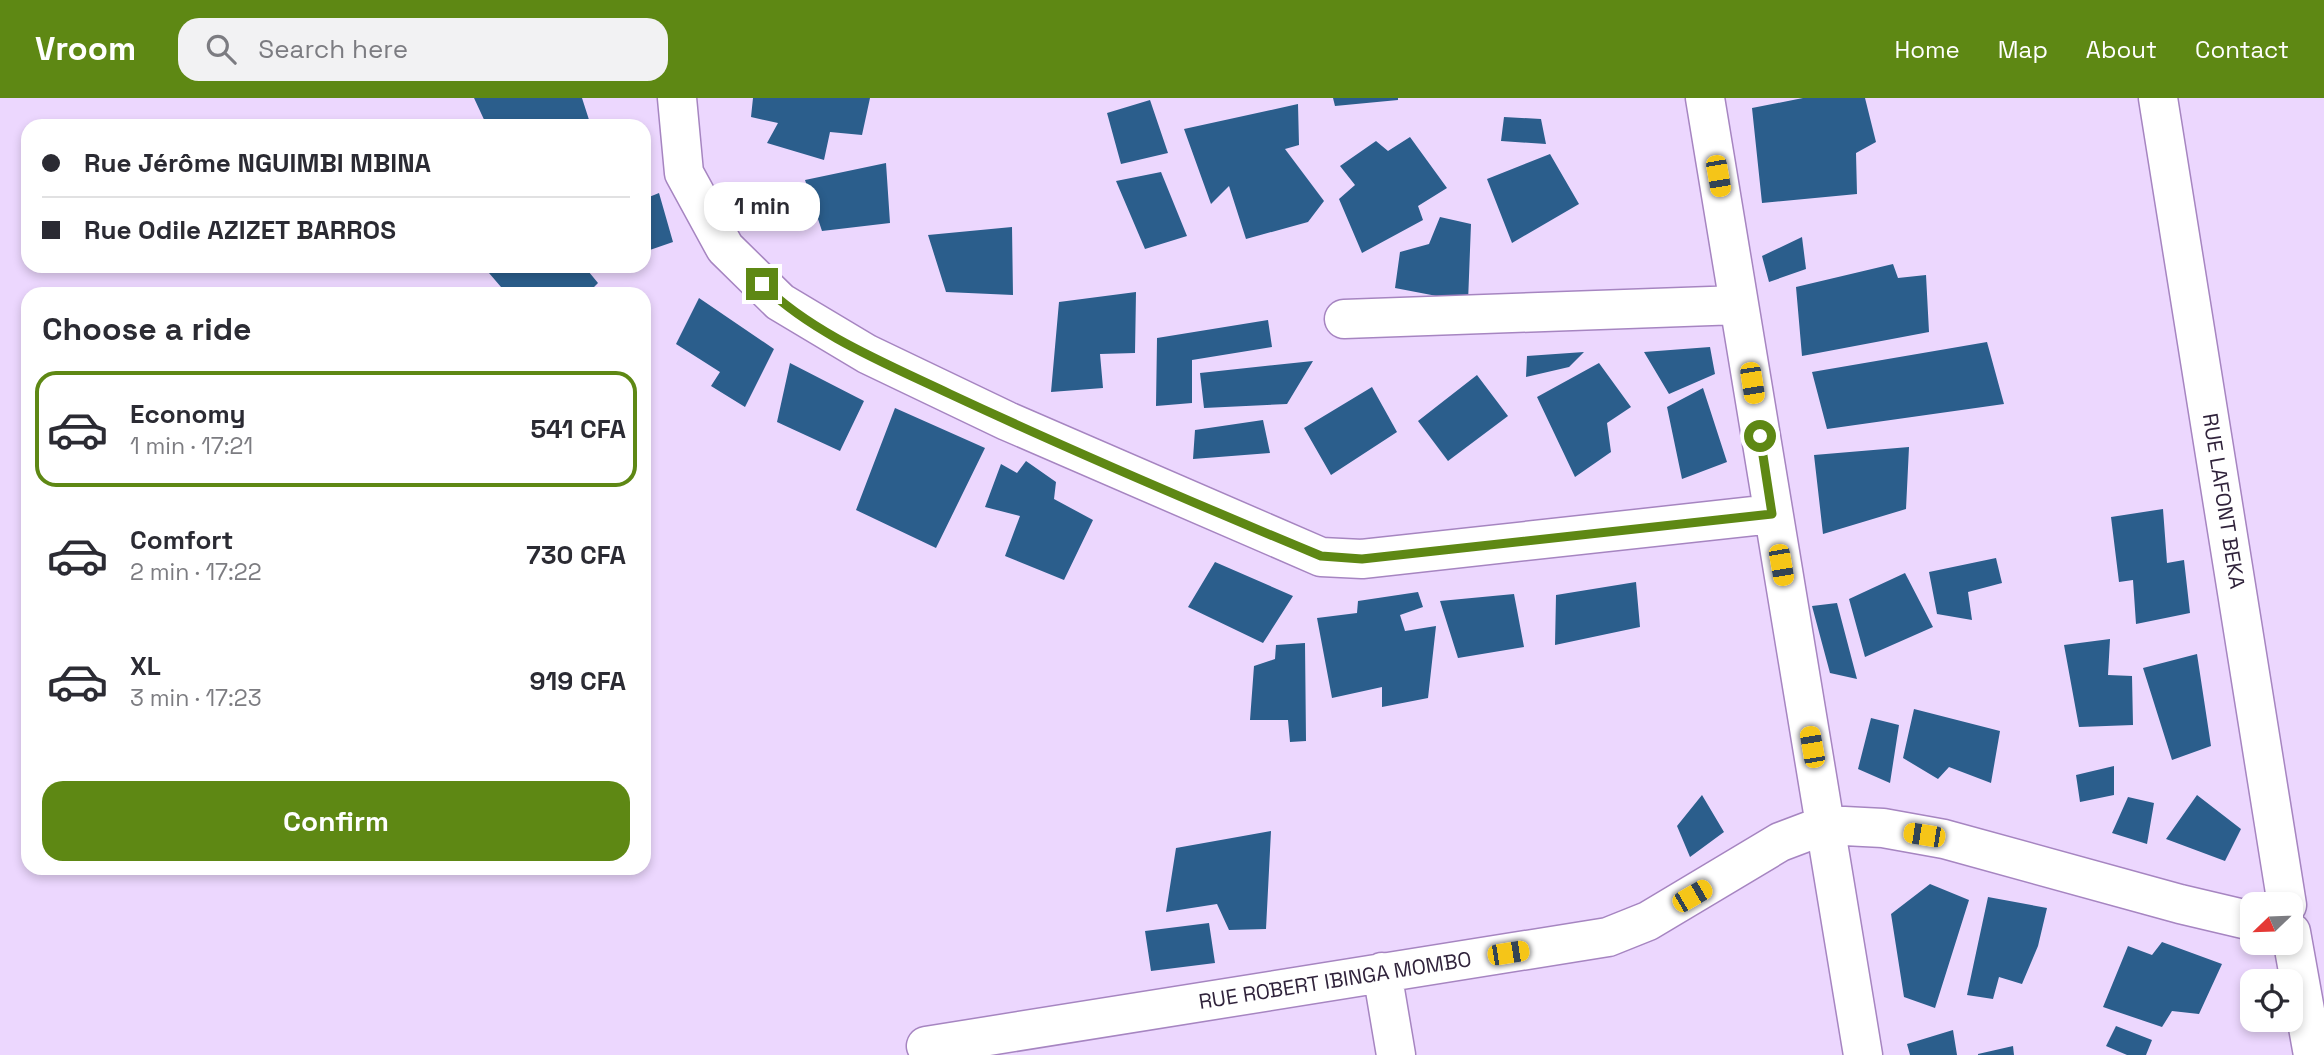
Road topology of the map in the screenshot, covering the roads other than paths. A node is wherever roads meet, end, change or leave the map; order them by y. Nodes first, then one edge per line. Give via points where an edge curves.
1 (677, 98) edge
2 (1704, 98) edge
3 (2158, 98) edge
4 (1740, 305) junction
5 (1344, 319) dead end
6 (1772, 514) junction
7 (1825, 825) junction
8 (2285, 892) edge
9 (2240, 918) edge
10 (2303, 926) edge
11 (2324, 927) edge
12 (2295, 956) edge
13 (1382, 972) junction
14 (926, 1046) dead end
15 (1396, 1055) edge
16 (1863, 1055) edge
17 (2314, 1055) edge

1 - 6 street via 684,173 724,248 780,303 867,354 995,415 1321,556 1362,559
2 - 4 street
3 - 8 street, RUE LAFONT BEKA
4 - 5 street
4 - 6 street
6 - 7 street
7 - 9 street, RUE ROBERT IBINGA MOMBO via 1944,838
7 - 13 street, RUE ROBERT IBINGA MOMBO via 1780,842 1648,921 1608,937
7 - 16 street
10 - 11 street
12 - 17 street
13 - 14 street, RUE ROBERT IBINGA MOMBO
13 - 15 street

